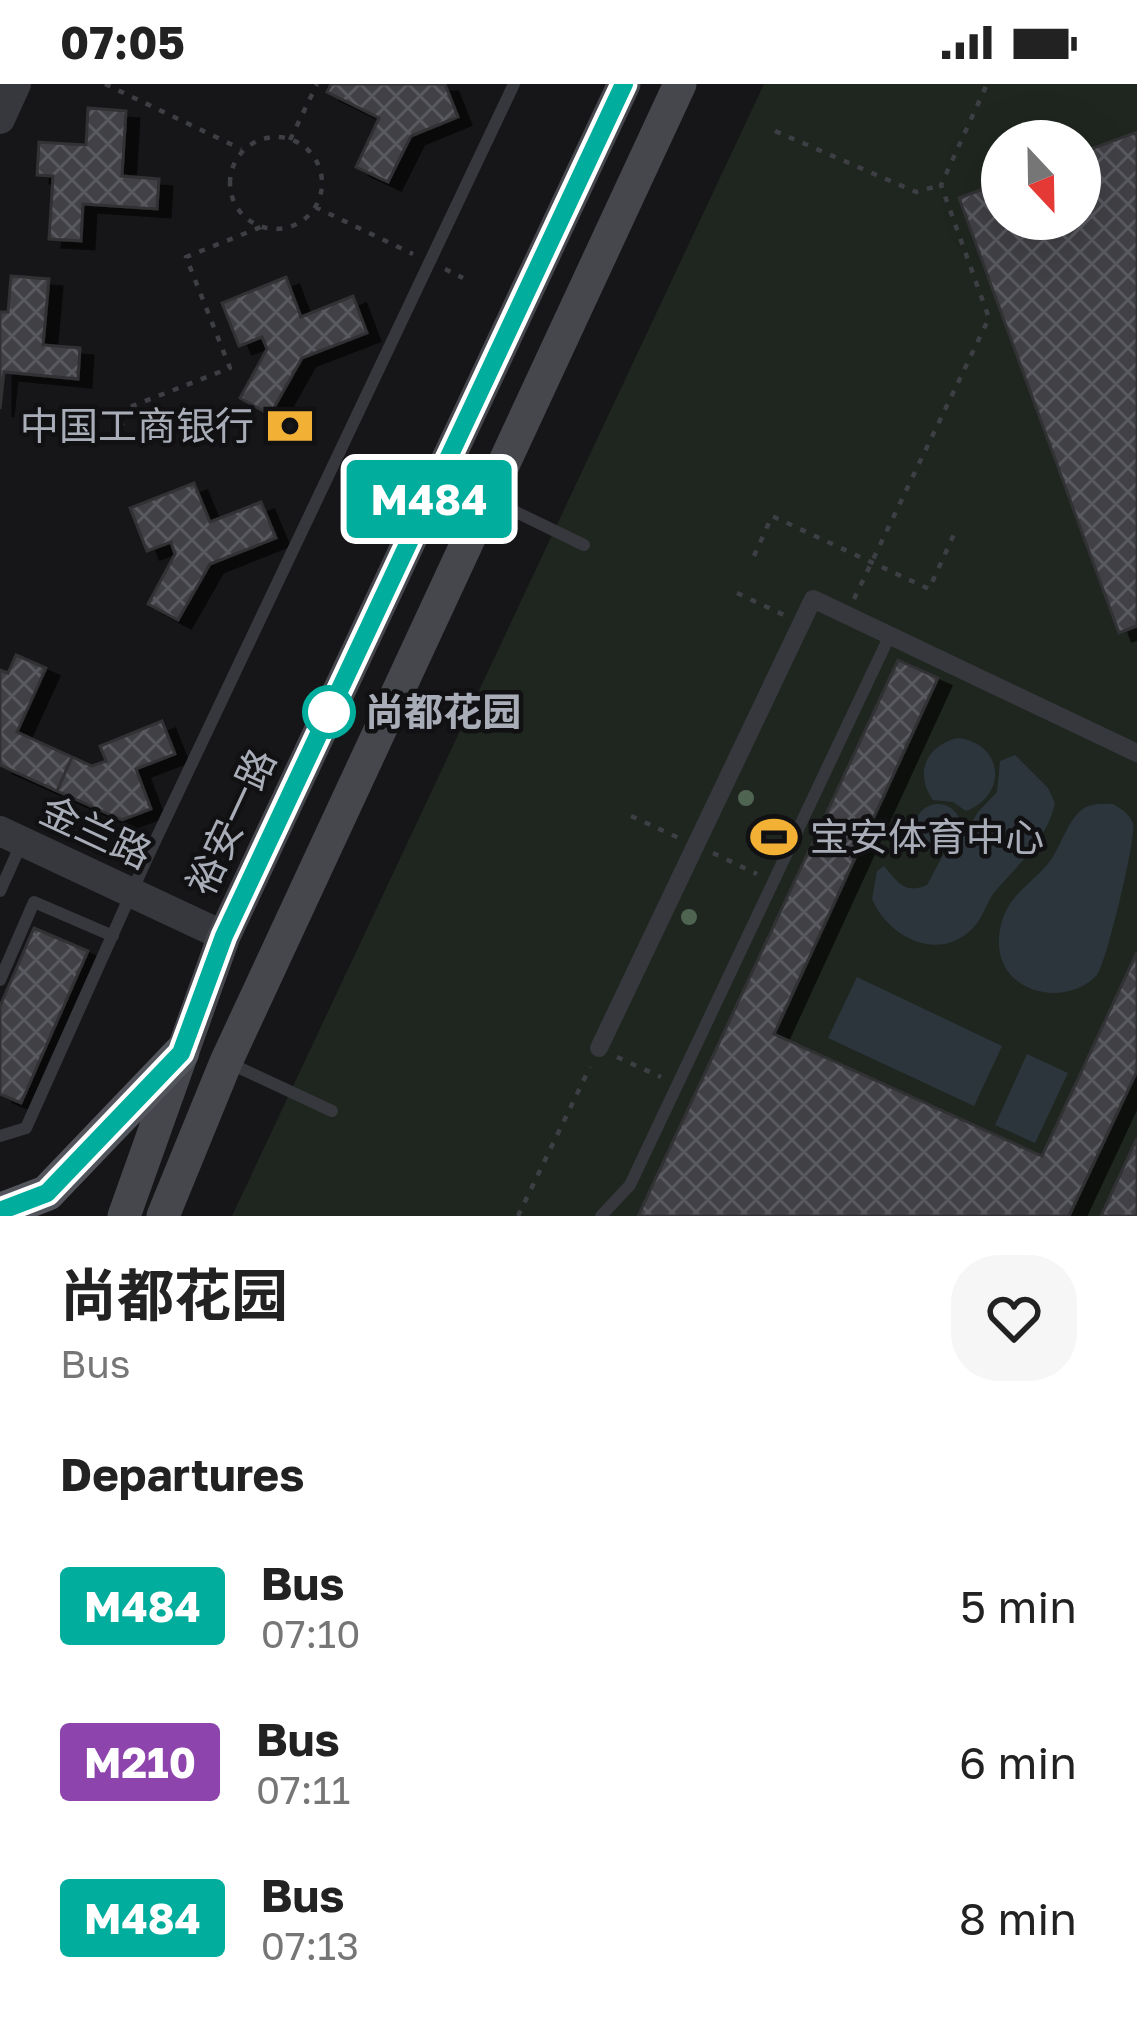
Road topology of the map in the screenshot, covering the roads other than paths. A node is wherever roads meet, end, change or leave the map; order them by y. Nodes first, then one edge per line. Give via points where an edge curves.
1 (16, 84) edge
2 (514, 84) edge
3 (623, 84) edge
4 (680, 84) edge
5 (0, 119) edge
6 (488, 498) junction
7 (584, 545) dead end
8 (890, 635) junction
9 (1137, 753) edge
10 (11, 836) edge
11 (0, 891) edge
12 (133, 891) junction
13 (113, 936) junction
14 (224, 936) junction
15 (0, 980) edge
16 (598, 1048) road end
17 (181, 1053) junction
18 (226, 1062) junction
19 (332, 1111) dead end
20 (0, 1136) edge
21 (182, 1168) junction
22 (0, 1211) edge
23 (124, 1216) edge
24 (163, 1216) edge
25 (189, 1216) edge
26 (601, 1216) edge

1 - 5 street
2 - 12 lane
3 - 14 main road, 裕安一路
4 - 6 main road
6 - 7 lane
6 - 18 main road
8 - 9 street
8 - 16 street via 813,599
8 - 26 lane via 630,1185
10 - 11 lane
10 - 12 street, 金兰路
12 - 13 lane
12 - 14 street, 金兰路
13 - 15 lane via 34,902
13 - 20 lane via 26,1128
14 - 17 main road, 裕安一路
17 - 22 main road via 47,1193
17 - 23 main road, 裕安一路
18 - 19 lane
18 - 21 main road
21 - 24 main road
21 - 25 main road

